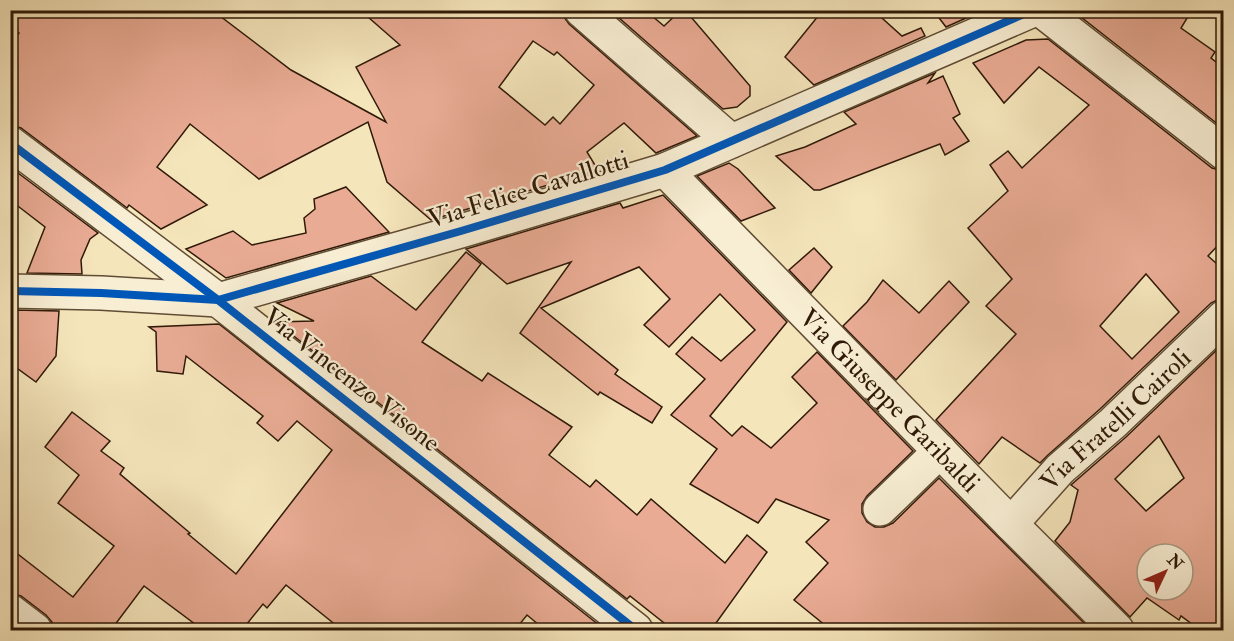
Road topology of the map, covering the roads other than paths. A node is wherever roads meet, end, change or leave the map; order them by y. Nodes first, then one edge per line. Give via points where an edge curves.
1 (581, 10) edge
2 (1033, 10) edge
3 (1041, 10) edge
4 (731, 141) junction
5 (10, 142) edge
6 (1224, 153) edge
7 (664, 170) junction
8 (10, 291) edge
9 (218, 300) junction
10 (1224, 317) edge
11 (940, 451) junction
12 (880, 510) dead end
13 (1011, 524) junction
14 (10, 610) edge
15 (629, 628) edge
16 (35, 630) edge
17 (1117, 630) edge

1 - 4 street
2 - 4 street, Via Felice Cavallotti
3 - 6 street
4 - 7 street, Via Felice Cavallotti
5 - 9 street, Via Vincenzo Visone
7 - 9 street, Via Felice Cavallotti
7 - 11 street, Via Giuseppe Garibaldi
8 - 9 street, Via Felice Cavallotti
9 - 15 street, Via Vincenzo Visone
10 - 13 street, Via Fratelli Cairoli via 1060,470
11 - 12 street
11 - 13 street, Via Giuseppe Garibaldi
13 - 17 street, Via Giuseppe Garibaldi
14 - 16 street

